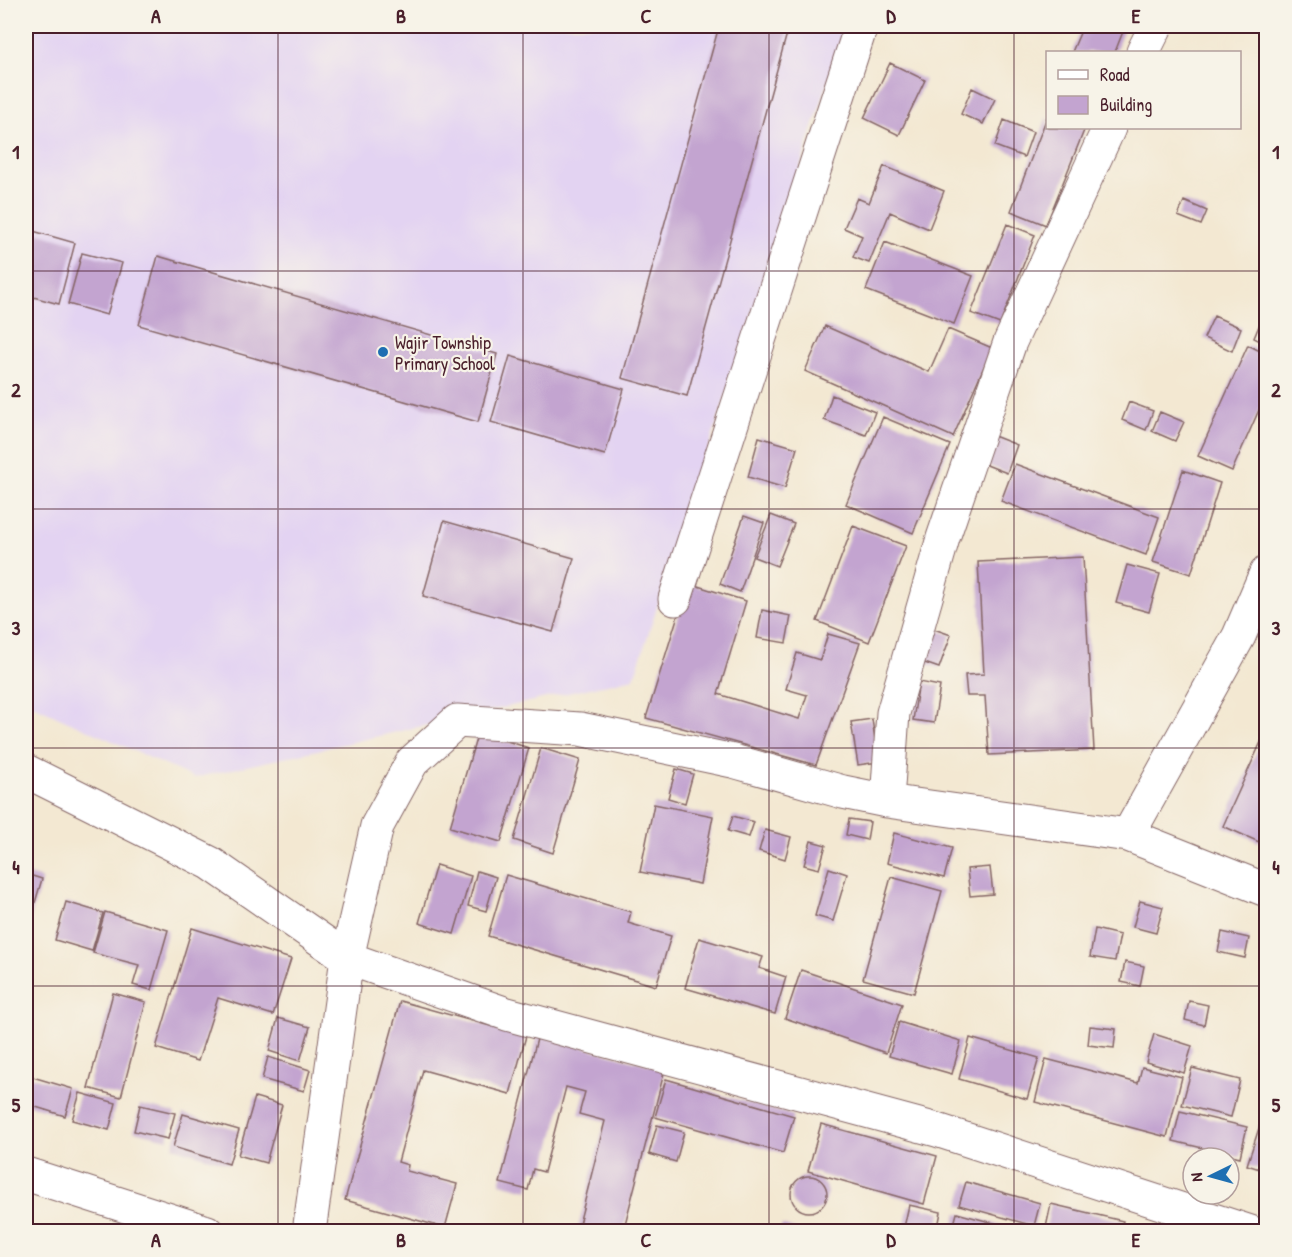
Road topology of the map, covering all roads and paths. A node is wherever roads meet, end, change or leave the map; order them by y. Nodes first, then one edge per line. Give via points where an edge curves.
1 (861, 26) edge
2 (1156, 26) edge
3 (1144, 51) edge
4 (1109, 129) edge
5 (1266, 573) edge
6 (675, 599) dead end
7 (26, 771) edge
8 (887, 801) junction
9 (1128, 835) junction
10 (1266, 890) edge
11 (347, 958) junction
12 (26, 1173) edge
13 (207, 1232) edge
14 (309, 1232) edge
15 (1250, 1232) edge

1 - 6 street
2 - 3 street
4 - 8 street via 1010,342 943,538 893,713
5 - 9 street via 1239,636
7 - 11 street via 210,863
8 - 9 street
8 - 11 street via 733,761 580,729 457,721 412,762 377,826
9 - 10 street
11 - 14 street
11 - 15 street via 507,1014 937,1130
12 - 13 street

